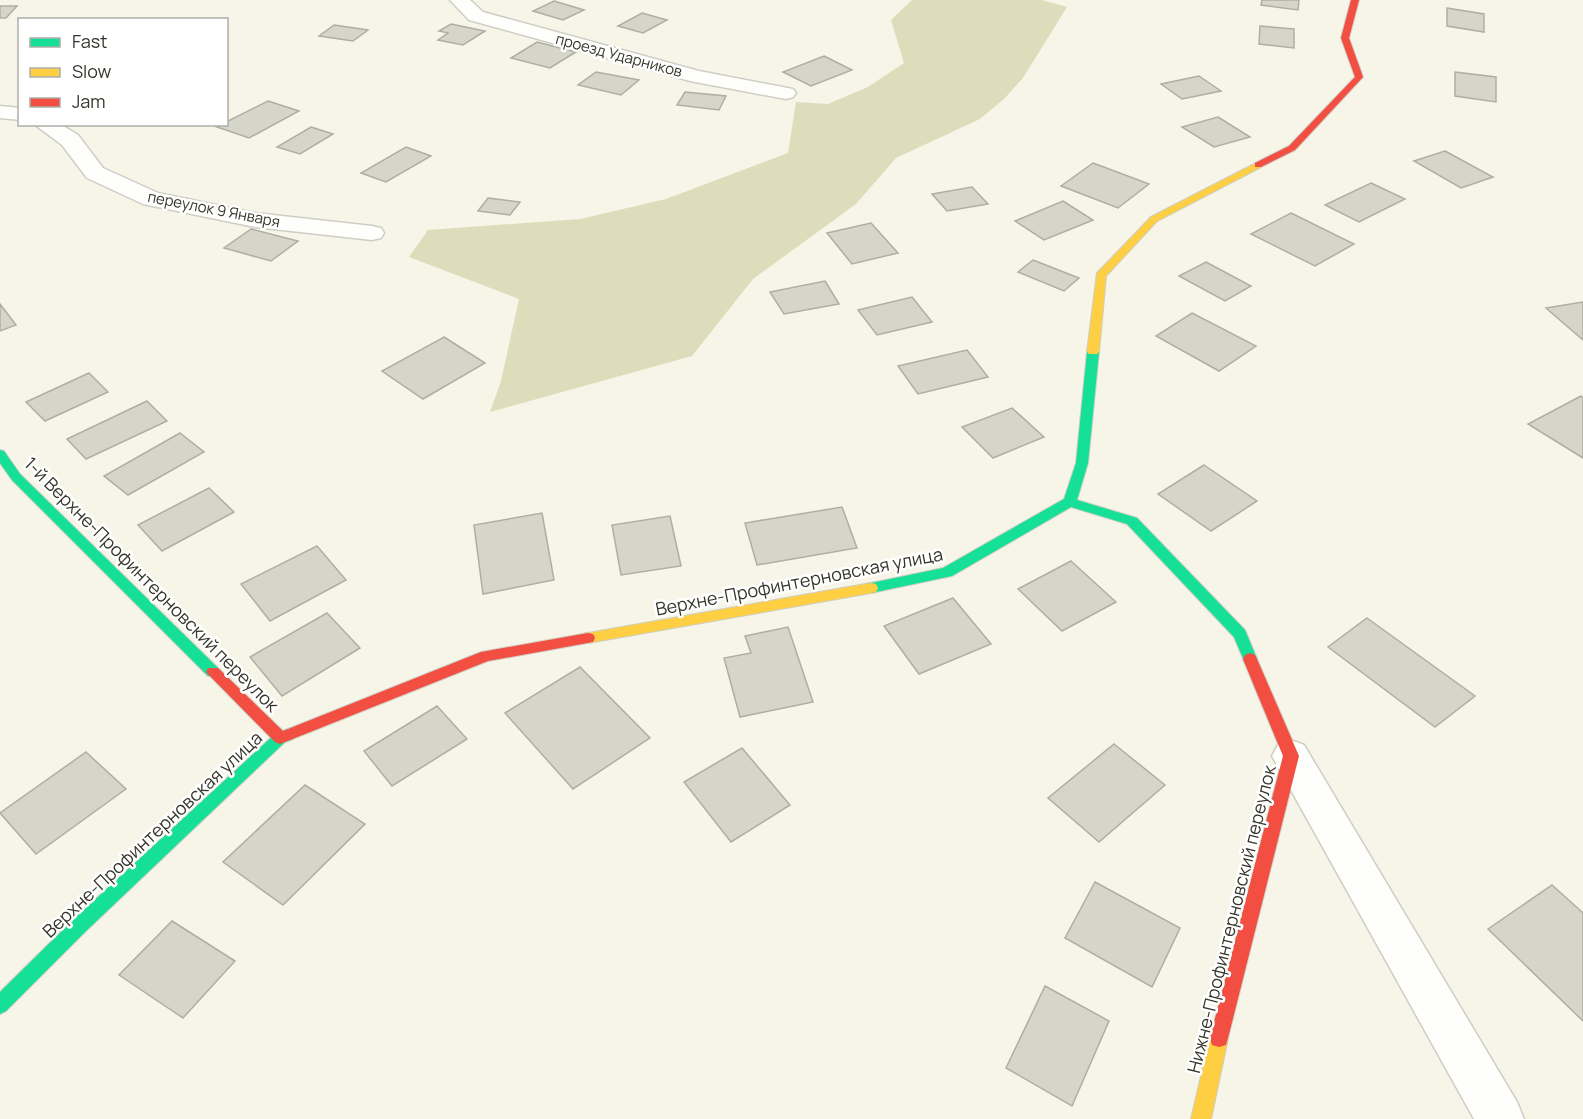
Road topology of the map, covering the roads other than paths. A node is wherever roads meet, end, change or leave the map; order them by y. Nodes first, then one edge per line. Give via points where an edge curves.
1 (459, 0) edge
2 (1355, 0) edge
3 (786, 93) dead end
4 (0, 112) edge
5 (18, 114) edge
6 (47, 126) edge
7 (372, 233) dead end
8 (0, 454) edge
9 (1070, 502) junction
10 (280, 738) junction
11 (1290, 756) junction
12 (0, 1005) edge
13 (1201, 1119) edge
14 (1500, 1119) edge

1 - 3 street, проезд Ударников via 476,16 697,77
2 - 9 street via 1345,38 1359,77 1292,148 1154,219 1101,274 1082,464
4 - 5 street
6 - 7 street, переулок 9 Января via 70,140 95,173 151,199 255,220
8 - 10 street, 1-й Верхне-Профинтерновский переулок via 16,477
9 - 10 street, Верхне-Профинтерновская улица via 947,572 816,600 486,656
9 - 11 street, Нижне-Профинтерновский переулок via 1132,521 1240,634
10 - 12 street, Верхне-Профинтерновская улица
11 - 13 street, Нижне-Профинтерновский переулок
11 - 14 street

